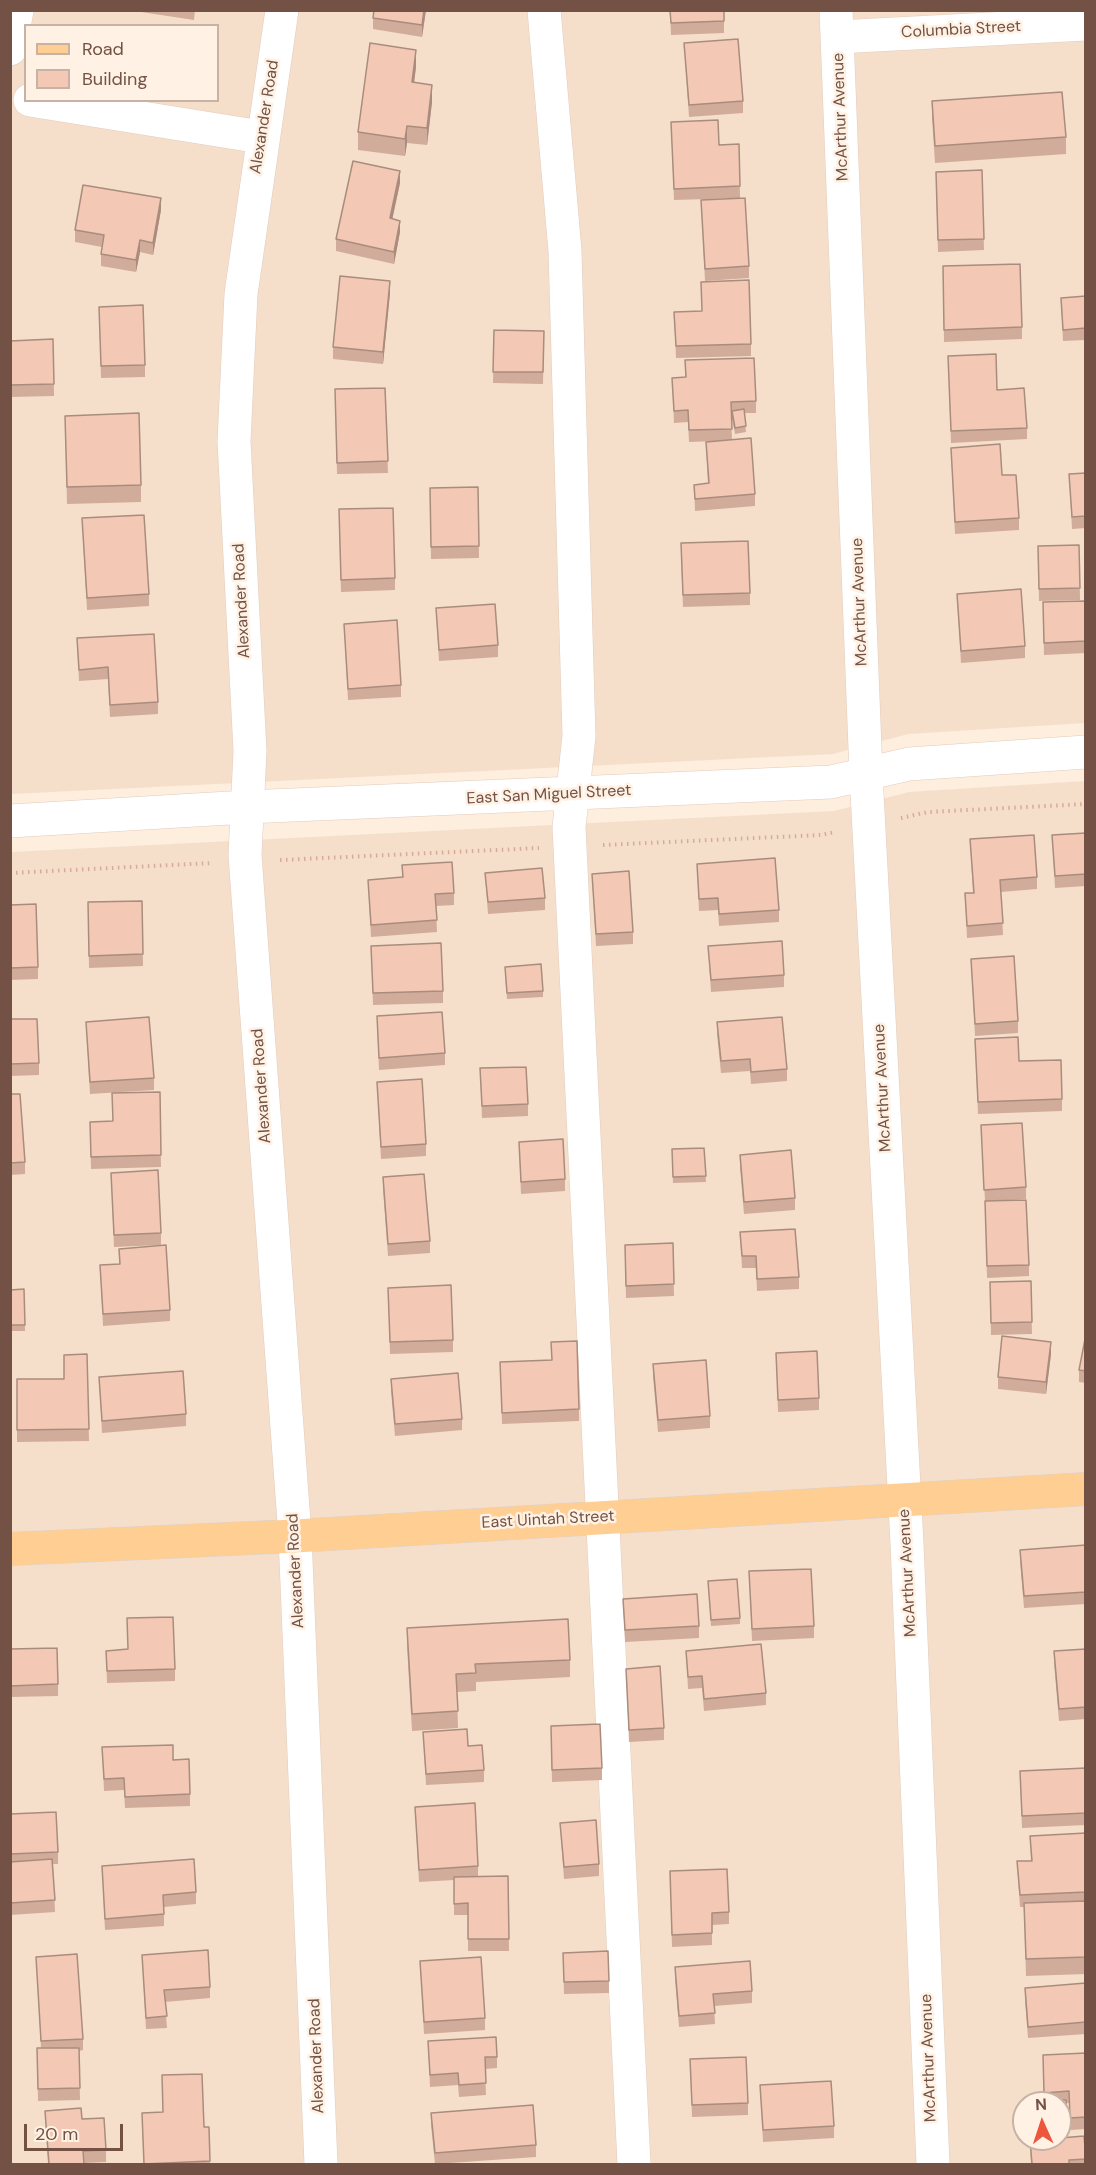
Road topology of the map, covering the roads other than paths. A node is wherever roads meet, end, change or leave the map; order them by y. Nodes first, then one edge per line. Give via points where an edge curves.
1 (16, 10) edge
2 (282, 10) edge
3 (544, 10) edge
4 (837, 24) edge
5 (1086, 24) edge
6 (10, 49) edge
7 (41, 102) edge
8 (261, 137) junction
9 (1086, 752) edge
10 (867, 774) junction
11 (573, 794) junction
12 (246, 807) junction
13 (10, 821) edge
14 (1086, 1489) edge
15 (905, 1500) junction
16 (603, 1517) junction
17 (296, 1536) junction
18 (10, 1549) edge
19 (321, 2164) edge
20 (634, 2164) edge
21 (933, 2164) edge

1 - 6 street
2 - 8 street, Alexander Road
3 - 11 street via 565,252 579,736
4 - 5 street, Columbia Street
4 - 10 street, McArthur Avenue
7 - 8 street
8 - 12 street, Alexander Road via 241,294 234,441 250,751
9 - 10 street, East San Miguel Street via 909,764
10 - 11 street, East San Miguel Street via 831,782
10 - 15 street, McArthur Avenue
11 - 12 street, East San Miguel Street
11 - 16 street via 569,827
12 - 13 street, East San Miguel Street
12 - 17 street, Alexander Road via 245,855
14 - 15 main road, East Uintah Street
15 - 16 main road, East Uintah Street
15 - 21 street, McArthur Avenue
16 - 17 main road, East Uintah Street
16 - 20 street
17 - 18 main road, East Uintah Street
17 - 19 street, Alexander Road

